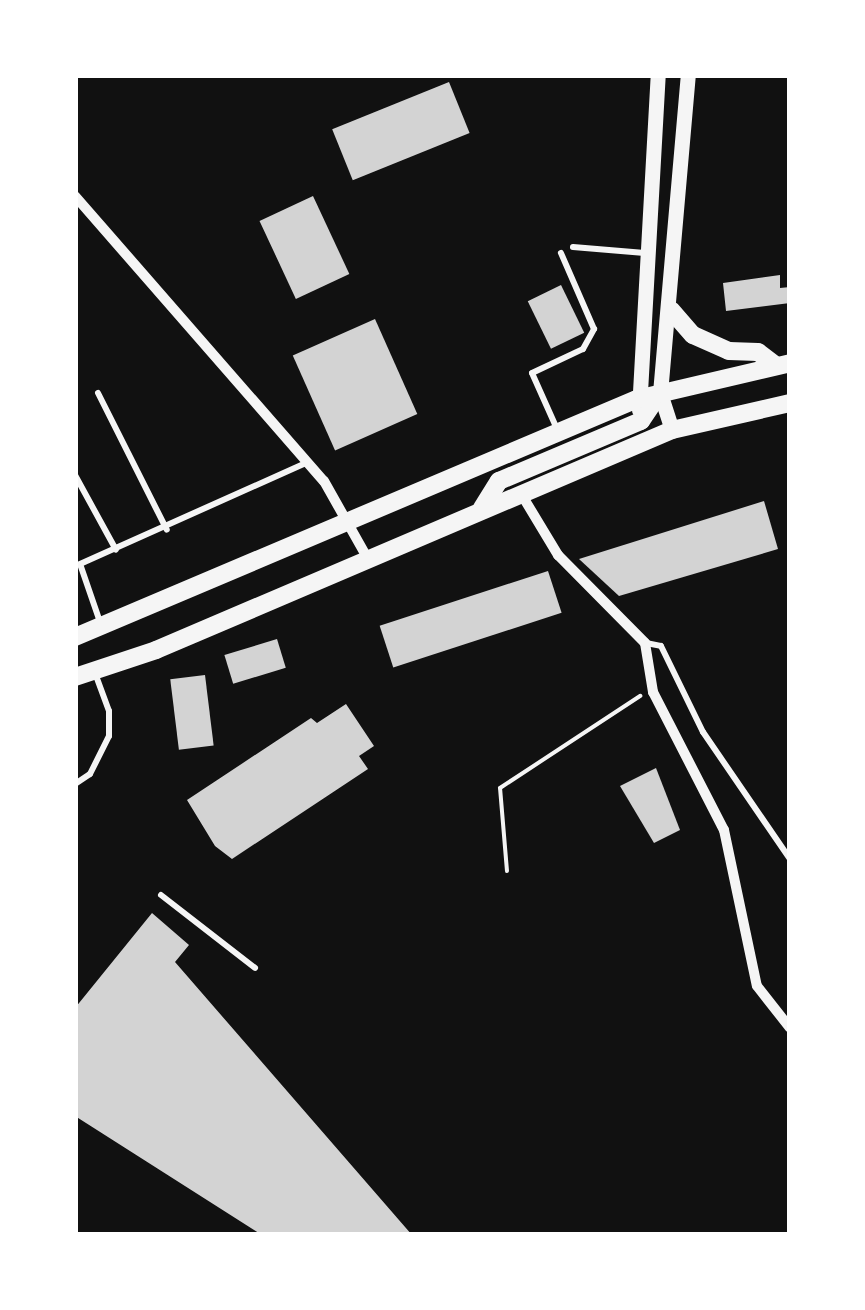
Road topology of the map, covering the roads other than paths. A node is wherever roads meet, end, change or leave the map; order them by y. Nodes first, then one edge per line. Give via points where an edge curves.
1 (658, 75) edge
2 (688, 75) edge
3 (75, 196) edge
4 (573, 247) dead end
5 (560, 252) dead end
6 (645, 252) junction
7 (670, 310) junction
8 (782, 364) edge
9 (660, 393) junction
10 (98, 394) dead end
11 (637, 399) junction
12 (790, 403) edge
13 (641, 421) junction
14 (558, 430) junction
15 (672, 430) junction
16 (648, 440) junction
17 (306, 463) junction
18 (75, 475) edge
19 (520, 491) junction
20 (482, 508) junction
21 (352, 523) junction
22 (167, 530) junction
23 (116, 550) junction
24 (75, 555) edge
25 (368, 559) junction
26 (80, 564) junction
27 (84, 586) junction
28 (75, 588) edge
29 (102, 628) junction
30 (75, 637) edge
31 (645, 643) junction
32 (95, 672) junction
33 (75, 678) edge
34 (75, 784) edge
35 (790, 859) edge
36 (161, 895) dead end
37 (255, 968) dead end
38 (790, 1028) edge

1 - 6 street
2 - 7 street
3 - 17 street
4 - 6 lane
5 - 14 lane via 594,330 582,349 532,372
6 - 11 street
7 - 8 main road via 692,335
7 - 9 street
8 - 9 main road
9 - 11 main road
9 - 13 main road
9 - 15 street
10 - 22 lane
11 - 13 street
11 - 14 main road
12 - 15 main road
13 - 16 street
13 - 20 main road via 500,481
14 - 21 main road
15 - 16 main road
16 - 19 main road
17 - 21 street
17 - 22 lane
18 - 23 lane
19 - 20 main road
19 - 31 street via 558,555
20 - 25 main road
21 - 25 street
21 - 29 main road
22 - 23 lane
23 - 26 lane
24 - 26 lane
25 - 32 main road
26 - 27 lane
27 - 28 lane
27 - 29 lane
29 - 30 main road
31 - 35 lane via 661,646 703,732
31 - 38 street via 652,688 724,830 757,986
32 - 33 main road
32 - 34 lane via 109,711 108,736 90,774
36 - 37 lane

